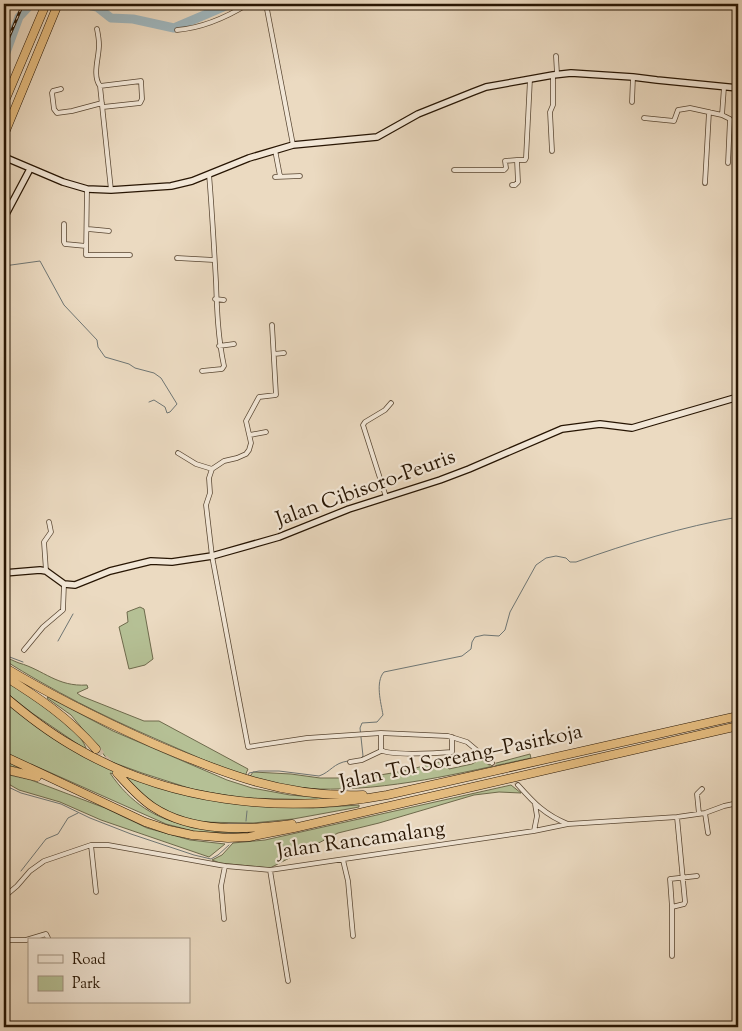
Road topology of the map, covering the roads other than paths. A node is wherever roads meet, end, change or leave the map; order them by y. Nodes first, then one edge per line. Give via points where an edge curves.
1 (46, 4) edge
2 (58, 4) edge
3 (248, 4) edge
4 (266, 4) edge
5 (97, 29) dead end
6 (177, 30) dead end
7 (556, 56) dead end
8 (555, 74) junction
9 (633, 77) junction
10 (530, 80) junction
11 (100, 86) junction
12 (724, 87) junction
13 (738, 88) edge
14 (61, 89) dead end
15 (632, 102) dead end
16 (4, 103) edge
17 (102, 105) junction
18 (708, 112) junction
19 (722, 115) junction
20 (644, 118) dead end
21 (4, 135) edge
22 (294, 145) junction
23 (275, 150) junction
24 (552, 150) dead end
25 (4, 157) edge
26 (517, 160) junction
27 (728, 163) dead end
28 (30, 168) junction
29 (454, 170) dead end
30 (208, 174) junction
31 (280, 176) junction
32 (300, 176) dead end
33 (275, 177) dead end
34 (705, 183) dead end
35 (512, 185) dead end
36 (87, 189) junction
37 (111, 190) junction
38 (4, 218) edge
39 (64, 224) dead end
40 (88, 229) junction
41 (109, 231) dead end
42 (86, 246) junction
43 (130, 255) dead end
44 (177, 258) dead end
45 (214, 260) junction
46 (215, 299) junction
47 (224, 300) dead end
48 (272, 324) dead end
49 (234, 344) dead end
50 (219, 346) junction
51 (284, 353) dead end
52 (274, 354) junction
53 (202, 372) dead end
54 (738, 397) edge
55 (391, 403) dead end
56 (266, 432) dead end
57 (250, 435) junction
58 (178, 453) dead end
59 (212, 469) junction
60 (386, 498) junction
61 (49, 522) dead end
62 (212, 556) junction
63 (46, 572) junction
64 (4, 573) edge
65 (64, 584) junction
66 (24, 650) dead end
67 (4, 670) edge
68 (4, 696) edge
69 (46, 697) junction
70 (738, 716) edge
71 (738, 726) edge
72 (381, 733) junction
73 (452, 737) junction
74 (96, 749) tunnel mouth
75 (381, 751) junction
76 (4, 756) edge
77 (350, 762) dead end
78 (492, 763) tunnel mouth
79 (4, 769) edge
80 (29, 771) junction
81 (117, 773) tunnel mouth
82 (518, 785) tunnel mouth
83 (702, 789) dead end
84 (410, 790) junction
85 (738, 802) edge
86 (535, 804) junction
87 (699, 812) junction
88 (355, 813) junction
89 (705, 814) junction
90 (677, 817) junction
91 (568, 824) junction
92 (534, 831) junction
93 (708, 833) dead end
94 (91, 845) junction
95 (343, 860) junction
96 (225, 866) junction
97 (270, 870) junction
98 (697, 876) dead end
99 (682, 878) junction
100 (96, 892) dead end
101 (4, 898) edge
102 (672, 907) junction
103 (224, 919) dead end
104 (353, 936) dead end
105 (33, 938) edge
106 (48, 938) edge
107 (28, 939) edge
108 (4, 940) edge
109 (672, 956) dead end
110 (288, 981) dead end

1 - 16 highway
2 - 21 highway
3 - 6 street via 197,27
4 - 22 street
5 - 11 street via 96,63
7 - 8 street
8 - 9 street
8 - 10 street
8 - 24 street via 550,112
9 - 12 street
9 - 15 street
10 - 22 street via 486,87 423,111 372,139
10 - 26 street via 527,156 525,160
11 - 17 street
11 - 17 street via 141,82 140,102
12 - 13 street
12 - 19 street
14 - 17 street via 52,93 57,113
17 - 37 street
18 - 19 street
18 - 20 street via 681,108 674,121
18 - 34 street
19 - 27 street via 730,119
22 - 23 street
23 - 30 street
23 - 31 street
25 - 28 street
26 - 29 street via 505,161 504,170
26 - 35 street via 518,182
28 - 36 street
28 - 38 street
30 - 37 street via 171,186
30 - 45 street
31 - 32 street
31 - 33 street
36 - 37 street
36 - 40 street
39 - 42 street via 64,242
40 - 41 street
40 - 42 street
42 - 43 street via 87,256
44 - 45 street
45 - 46 street
46 - 47 street
46 - 50 street
48 - 52 street
49 - 50 street
50 - 53 street via 223,368
51 - 52 street
52 - 57 street via 276,395 259,397 246,421
54 - 60 street, Jalan Cibisoro-Peuris via 632,428 600,424 562,429 469,469
55 - 60 street via 363,424
56 - 57 street
57 - 59 street via 251,443 246,454
58 - 59 street
59 - 62 street via 206,505
60 - 62 street, Jalan Cibisoro-Peuris via 279,537
61 - 63 street via 51,532 44,542
62 - 65 street, Jalan Cibisoro-Peuris via 172,562 152,561 110,571 75,585
62 - 72 street via 248,747 307,738
63 - 64 street via 34,569
63 - 65 street
65 - 66 street via 63,610
67 - 69 highway
68 - 84 highway, Jalan Tol Soreang–Pasirkoja via 35,722 72,746 115,767 168,786 214,797 261,803 309,804
69 - 74 highway
69 - 84 highway via 198,763 256,782 329,795
70 - 84 highway, Jalan Tol Soreang–Pasirkoja
71 - 88 highway, Jalan Tol Soreang–Pasirkoja
72 - 73 street
72 - 75 street
73 - 75 street via 452,752
73 - 78 street via 467,742
75 - 77 street
76 - 80 highway, Jalan Tol Soreang–Pasirkoja
79 - 80 highway
80 - 88 highway, Jalan Tol Soreang–Pasirkoja via 157,826 216,838 264,834
81 - 88 highway via 154,808 176,820 197,824 270,827
82 - 86 street
83 - 87 street via 698,793
85 - 89 street, Jalan Rancamalang
86 - 91 street via 553,818
86 - 92 street
87 - 89 street, Jalan Rancamalang
87 - 90 street, Jalan Rancamalang
89 - 93 street
90 - 91 street, Jalan Rancamalang
90 - 99 street
91 - 92 street, Jalan Rancamalang
92 - 95 street, Jalan Rancamalang
94 - 96 street, Jalan Rancamalang via 108,845
94 - 100 street
94 - 101 street, Jalan Rancamalang via 36,865
95 - 97 street, Jalan Rancamalang
95 - 104 street
96 - 97 street, Jalan Rancamalang
96 - 103 street via 221,886
97 - 110 street
98 - 99 street
99 - 102 street via 684,904
99 - 102 street via 670,880
102 - 109 street
105 - 106 street via 46,934
107 - 108 street

